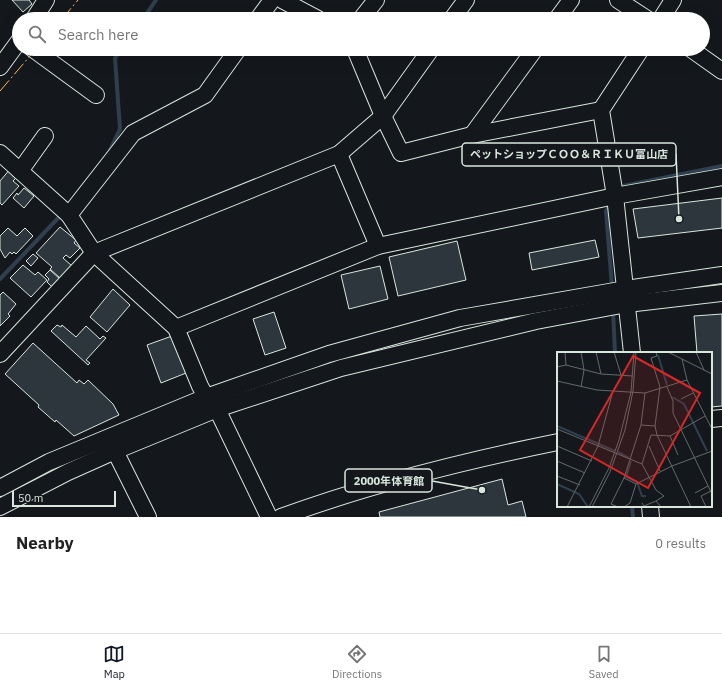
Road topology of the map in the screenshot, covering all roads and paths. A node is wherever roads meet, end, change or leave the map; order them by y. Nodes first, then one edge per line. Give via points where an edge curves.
1 (46, 0) edge
2 (272, 0) edge
3 (282, 0) edge
4 (376, 0) edge
5 (466, 0) edge
6 (571, 0) edge
7 (618, 0) edge
8 (673, 0) edge
9 (38, 12) edge
10 (263, 12) edge
11 (305, 12) edge
12 (367, 12) edge
13 (457, 12) edge
14 (562, 12) edge
15 (636, 12) edge
16 (665, 12) edge
17 (12, 51) edge
18 (43, 56) edge
19 (233, 56) edge
20 (358, 56) edge
21 (426, 56) edge
22 (530, 56) edge
23 (636, 56) edge
24 (701, 56) edge
25 (0, 67) edge
26 (722, 71) edge
27 (96, 95) dead end
28 (601, 110) junction
29 (383, 116) junction
30 (472, 135) junction
31 (45, 136) dead end
32 (0, 153) edge
33 (340, 154) junction
34 (20, 171) junction
35 (722, 177) edge
36 (615, 196) junction
37 (69, 215) junction
38 (378, 246) junction
39 (94, 253) junction
40 (722, 275) edge
41 (722, 293) edge
42 (626, 296) junction
43 (176, 328) junction
44 (632, 352) edge
45 (0, 354) edge
46 (206, 397) junction
47 (217, 409) junction
48 (722, 418) edge
49 (712, 419) edge
50 (557, 442) edge
51 (115, 451) junction
52 (0, 488) edge
53 (0, 507) edge
54 (650, 507) edge
55 (148, 517) edge
56 (268, 517) edge
57 (280, 517) edge
58 (651, 517) edge

1 - 9 street
2 - 10 street
3 - 11 street
4 - 12 street
5 - 13 street
6 - 14 street
7 - 15 street
8 - 16 street
17 - 25 street
18 - 27 street
19 - 37 street via 205,96 132,133
20 - 29 street
21 - 29 street
22 - 30 street
23 - 28 street
24 - 26 street
28 - 30 street
28 - 36 street
29 - 30 street via 401,153
29 - 33 street
31 - 34 street
32 - 34 street
33 - 38 street
33 - 39 street
34 - 37 street
35 - 36 street
36 - 38 street
36 - 42 street
37 - 39 street
38 - 43 street
39 - 43 street
39 - 45 street
40 - 42 street
41 - 42 street
42 - 44 street
42 - 46 street via 460,318 329,354
42 - 47 street via 536,321 341,368
43 - 46 street
46 - 47 street
46 - 52 street via 49,462
47 - 51 street
47 - 56 street
48 - 49 street
50 - 57 street via 505,452 385,482
51 - 53 street
51 - 55 street
54 - 58 street

